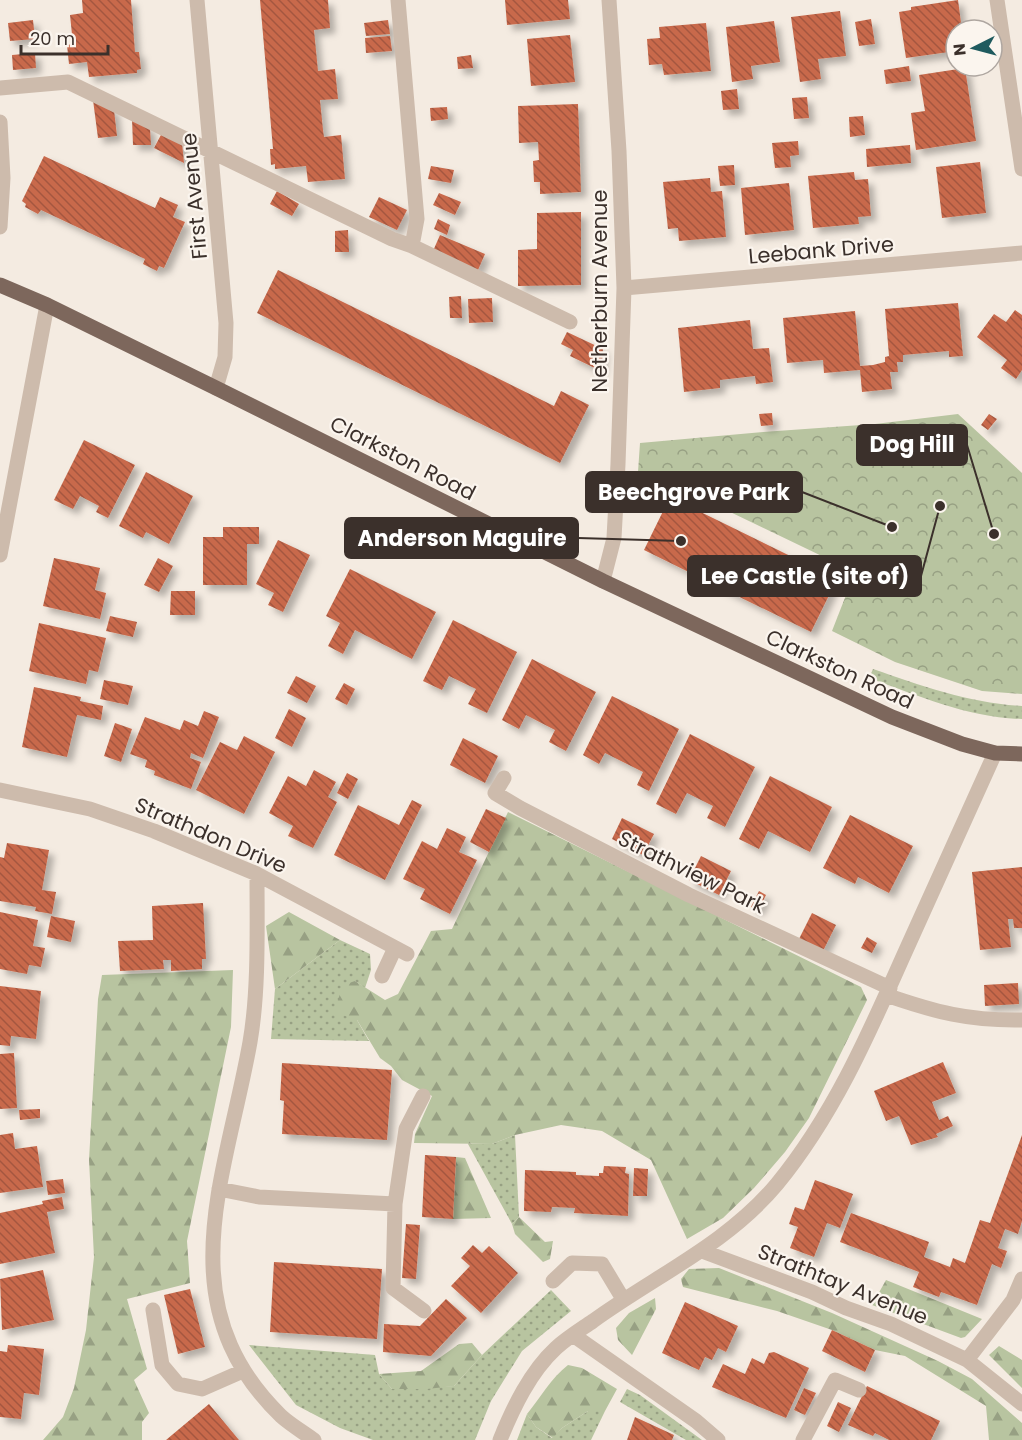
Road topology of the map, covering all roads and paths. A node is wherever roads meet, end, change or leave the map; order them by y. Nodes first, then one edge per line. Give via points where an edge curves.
1 (197, 0) edge
2 (398, 0) edge
3 (609, 0) edge
4 (997, 0) edge
5 (0, 88) edge
6 (0, 122) edge
7 (211, 150) junction
8 (1022, 169) edge
9 (0, 227) edge
10 (412, 246) junction
11 (1022, 253) edge
12 (0, 285) edge
13 (624, 288) junction
14 (47, 305) junction
15 (570, 322) dead end
16 (216, 388) junction
17 (5, 499) edge
18 (0, 555) edge
19 (603, 581) junction
20 (995, 753) junction
21 (1022, 754) edge
22 (504, 778) dead end
23 (0, 790) edge
24 (256, 874) junction
25 (382, 976) dead end
26 (888, 991) junction
27 (1022, 1020) edge
28 (423, 1096) dead end
29 (219, 1189) junction
30 (395, 1204) junction
31 (702, 1251) junction
32 (1022, 1279) edge
33 (553, 1281) dead end
34 (623, 1299) junction
35 (153, 1310) dead end
36 (424, 1311) dead end
37 (573, 1335) junction
38 (967, 1360) junction
39 (243, 1371) junction
40 (860, 1390) dead end
41 (1022, 1404) edge
42 (314, 1440) edge
43 (500, 1440) edge
44 (718, 1440) edge
45 (803, 1440) edge

1 - 7 street, First Avenue
2 - 10 street via 417,219
3 - 13 street, Netherburn Avenue
4 - 8 street
5 - 7 street via 68,82
6 - 9 street
7 - 10 street
7 - 16 street, First Avenue via 225,323 225,357
10 - 15 street
11 - 13 street, Leebank Drive
12 - 14 main road, Clarkston Road
13 - 19 street, Netherburn Avenue via 614,538
14 - 16 main road, Clarkston Road
14 - 17 street
16 - 19 main road, Clarkston Road
17 - 18 street
19 - 20 main road, Clarkston Road via 892,717
20 - 21 main road, Clarkston Road
20 - 26 street
22 - 26 street, Strathview Park via 495,793 520,808
23 - 24 street, Strathdon Drive via 90,809
24 - 25 street, Strathdon Drive via 401,951
24 - 29 street via 250,1040
26 - 27 street via 921,1007 959,1017
26 - 31 street via 854,1065 813,1136 776,1185 736,1226
28 - 30 street via 406,1129
29 - 30 street via 259,1197
29 - 39 street via 212,1244 213,1279 220,1319
30 - 36 street via 393,1288
31 - 34 street
31 - 38 street, Strathtay Avenue via 891,1324
32 - 38 street via 1013,1300
33 - 34 street via 572,1263 602,1264
34 - 37 street
35 - 39 street via 162,1365 178,1384 202,1389
37 - 43 street via 555,1349 529,1381
37 - 44 street via 696,1420
38 - 41 street, Strathtay Avenue
39 - 42 street via 283,1418
40 - 45 street via 835,1380

